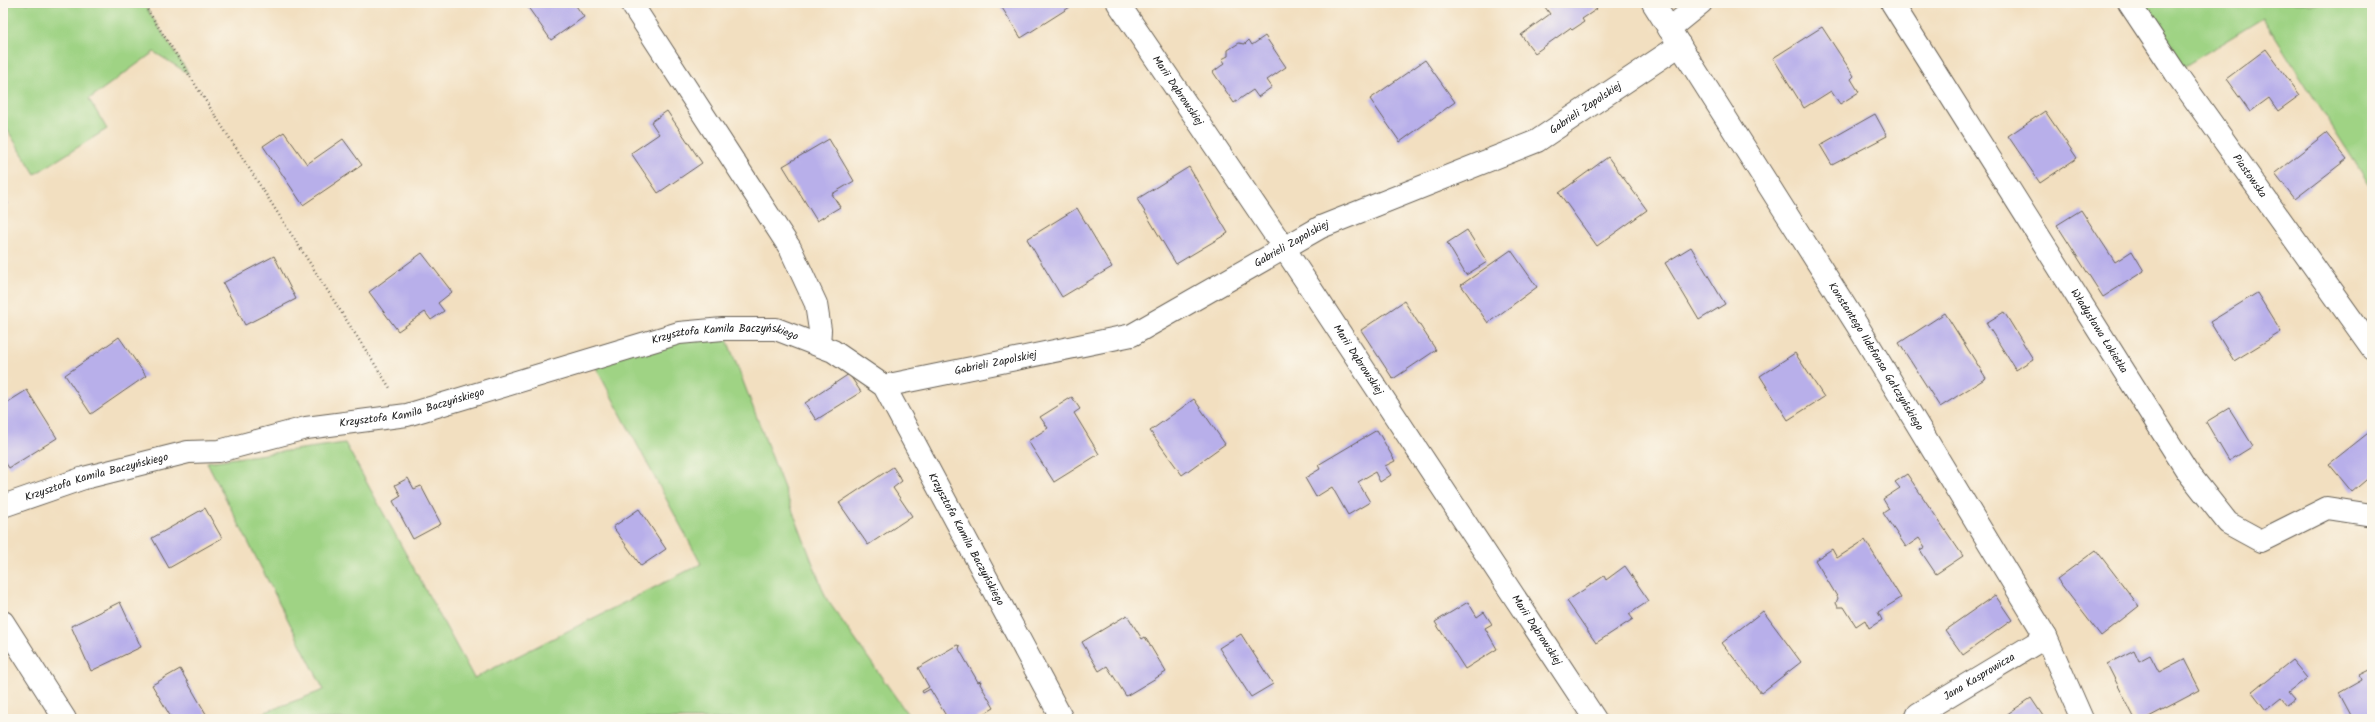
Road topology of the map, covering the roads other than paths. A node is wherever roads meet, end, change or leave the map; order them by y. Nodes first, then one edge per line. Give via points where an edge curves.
1 (631, 3) edge
2 (1118, 3) edge
3 (1653, 3) edge
4 (1701, 3) edge
5 (1892, 3) edge
6 (2129, 3) edge
7 (1674, 37) junction
8 (1284, 248) junction
9 (819, 345) junction
10 (2372, 348) edge
11 (884, 386) junction
12 (3, 506) edge
13 (2372, 515) edge
14 (3, 622) edge
15 (2046, 637) junction
16 (64, 719) edge
17 (1062, 719) edge
18 (1594, 719) edge
19 (1916, 719) edge
20 (2082, 719) edge

1 - 9 street via 790,248 816,304 820,330
2 - 8 street, Marii Dąbrowskiej
3 - 7 street, Konstantego Ildefonsa Gałczyńskiego
4 - 7 street, Gabrieli Zapolskiej
5 - 13 street, Władysława Łokietka via 2188,471 2228,523 2261,541 2327,508
6 - 10 street, Piastowska via 2175,72
7 - 8 street, Gabrieli Zapolskiej via 1536,141 1321,227
7 - 15 street, Konstantego Ildefonsa Gałczyńskiego via 1857,325
8 - 11 street, Gabrieli Zapolskiej via 1132,335
8 - 18 street, Marii Dąbrowskiej
9 - 11 street, Krzysztofa Kamila Baczyńskiego via 833,351
9 - 12 street, Krzysztofa Kamila Baczyńskiego via 776,329 723,329 678,333 407,415 306,428 219,451 188,452 84,478
11 - 17 street, Krzysztofa Kamila Baczyńskiego
14 - 16 street
15 - 19 street, Jana Kasprowicza via 1918,714
15 - 20 street, Konstantego Ildefonsa Gałczyńskiego

